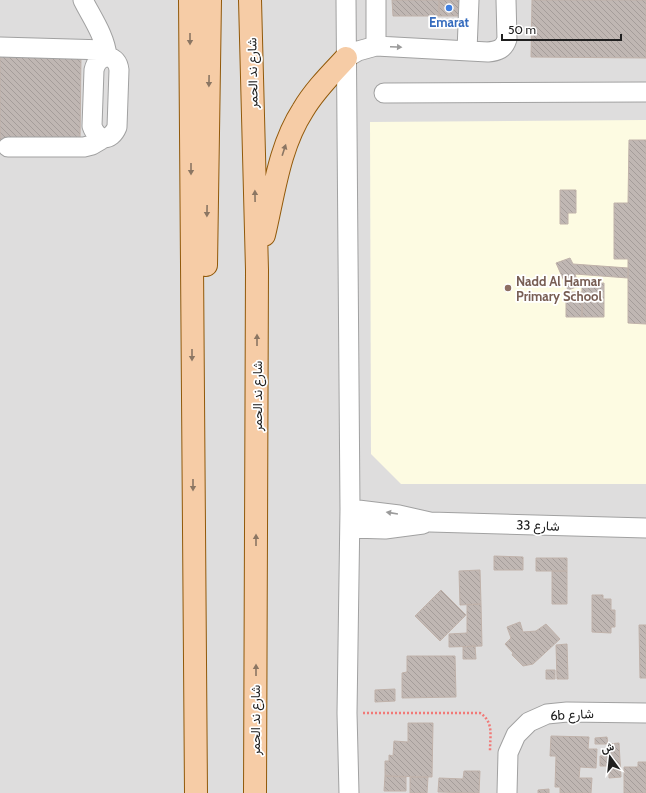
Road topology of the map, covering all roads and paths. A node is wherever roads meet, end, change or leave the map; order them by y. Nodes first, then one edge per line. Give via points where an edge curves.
1 (83, 0) edge
2 (190, 0) edge
3 (210, 0) edge
4 (250, 0) edge
5 (346, 0) edge
6 (376, 0) edge
7 (469, 0) edge
8 (499, 0) edge
9 (506, 0) edge
10 (376, 46) junction
11 (0, 47) edge
12 (472, 51) junction
13 (107, 53) junction
14 (346, 58) junction
15 (646, 92) edge
16 (384, 93) dead end
17 (104, 138) junction
18 (8, 147) dead end
19 (257, 270) junction
20 (192, 334) junction
21 (350, 509) junction
22 (430, 522) junction
23 (350, 528) junction
24 (646, 528) edge
25 (347, 713) junction
26 (646, 713) edge
27 (490, 756) dead end
28 (196, 793) edge
29 (255, 793) edge
30 (349, 793) edge
31 (507, 793) edge

1 - 13 street via 100,32
2 -> 20 main road
3 -> 20 main road via 206,265 203,296
19 -> 4 main road, شارع ند الحمر
5 - 14 street
6 - 10 street
7 - 12 street
8 - 12 street via 497,31 491,41
9 - 12 street via 505,44 498,50
10 -> 12 street
10 - 14 street via 358,51
11 - 13 street
13 - 17 street via 96,63 94,70 92,126 94,132
13 - 17 street via 118,63 120,70 117,127 115,133
19 -> 14 main road via 281,159 294,124 314,94
14 - 21 street
15 - 16 street
17 - 18 street via 84,147
29 -> 19 main road, شارع ند الحمر
20 -> 28 main road
22 -> 21 street, شارع 33 via 399,514
21 - 23 street
22 - 23 street, شارع 33 via 385,529
22 - 24 street, شارع 33
23 - 25 street
25 - 27 path via 480,713 486,717 490,725
25 - 30 street
26 - 31 street, 6b شارع via 567,712 547,714 529,722 516,735 508,753

